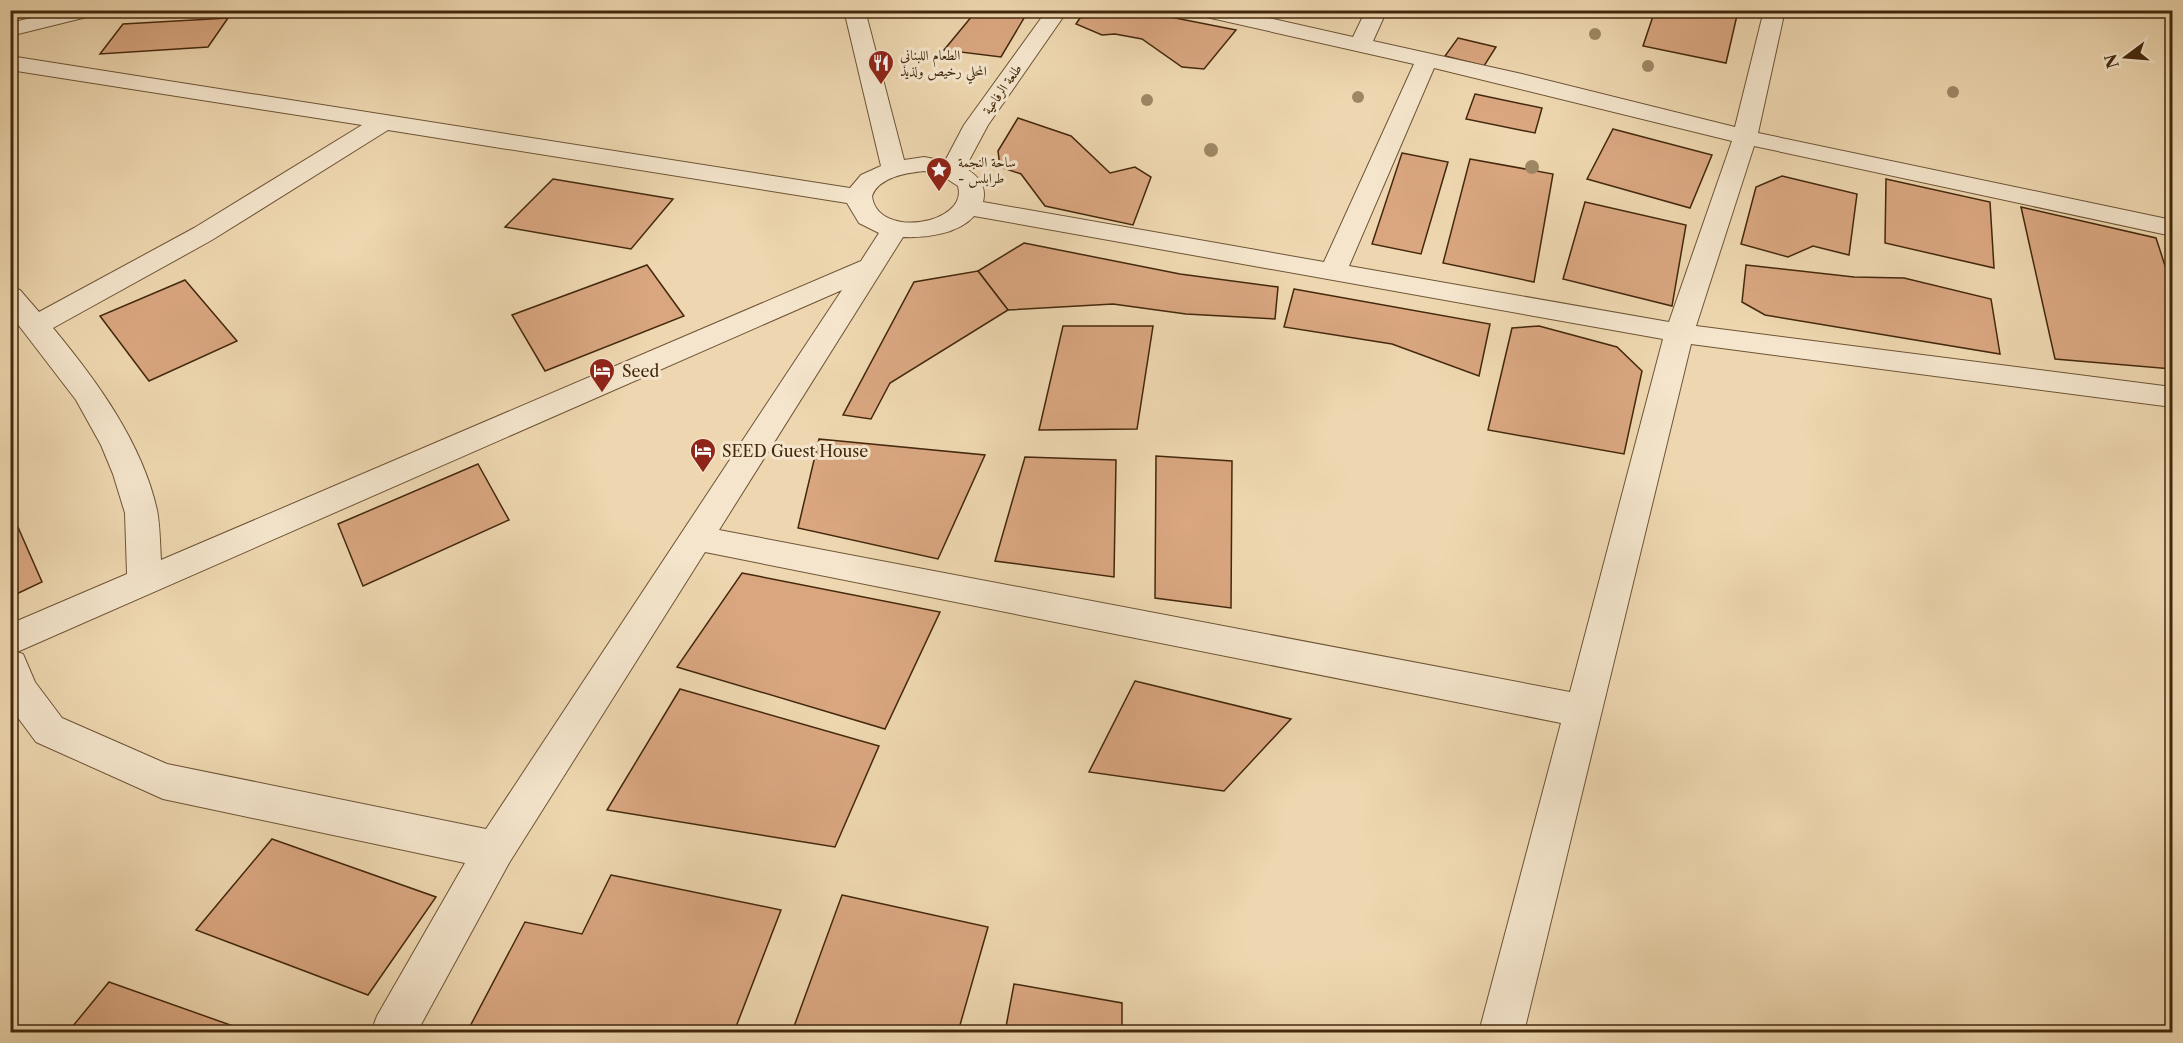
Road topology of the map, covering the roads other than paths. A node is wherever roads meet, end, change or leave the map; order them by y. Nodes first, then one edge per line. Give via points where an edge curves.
1 (92, 10) edge
2 (854, 10) edge
3 (1058, 10) edge
4 (1202, 10) edge
5 (1377, 10) edge
6 (1775, 10) edge
7 (10, 30) edge
8 (1360, 46) junction
9 (1427, 60) junction
10 (10, 63) edge
11 (384, 122) junction
12 (1745, 138) junction
13 (894, 168) junction
14 (952, 170) junction
15 (860, 197) junction
16 (969, 207) junction
17 (2172, 228) edge
18 (896, 229) junction
19 (873, 266) junction
20 (1333, 272) junction
21 (10, 296) edge
22 (35, 326) junction
23 (1679, 333) junction
24 (2172, 397) edge
25 (697, 538) junction
26 (145, 582) junction
27 (10, 640) edge
28 (10, 665) edge
29 (1584, 711) junction
30 (495, 850) junction
31 (393, 1032) edge
32 (1502, 1032) edge

1 - 7 street
2 - 13 street
3 - 14 street, طلعة الرفاعية via 976,125
4 - 8 street
5 - 8 street
6 - 12 street
8 - 9 street
9 - 12 street
9 - 20 street
10 - 11 street
11 - 15 street
11 - 22 street via 203,234
12 - 17 street
12 - 23 street
13 - 14 street via 924,164
13 - 15 street via 870,180
14 - 16 street via 972,186
15 - 18 street via 860,206 868,217
16 - 18 street via 960,216 930,229
16 - 20 street
18 - 19 street
19 - 25 street
19 - 26 street
20 - 23 street
21 - 22 street
22 - 26 street via 79,380 114,436 140,506
23 - 24 street
23 - 29 street
25 - 29 street
25 - 30 street
26 - 27 street
28 - 30 street via 19,690 49,730 163,781
29 - 32 street
30 - 31 street

